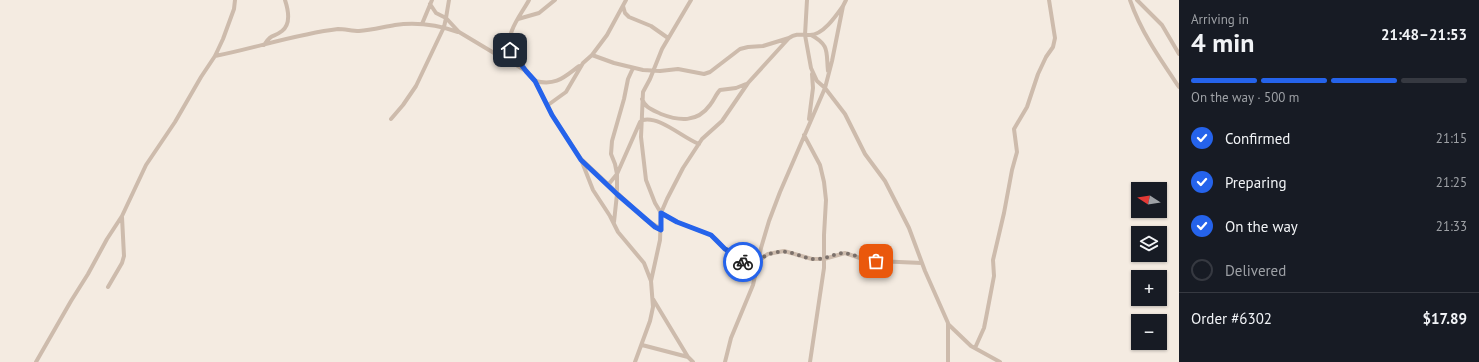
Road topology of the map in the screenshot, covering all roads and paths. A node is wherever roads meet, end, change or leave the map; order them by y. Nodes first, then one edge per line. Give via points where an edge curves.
1 (235, 0) edge
2 (285, 0) edge
3 (450, 0) edge
4 (529, 0) edge
5 (555, 0) edge
6 (626, 0) edge
7 (691, 0) edge
8 (807, 0) edge
9 (846, 0) edge
10 (1049, 0) edge
11 (1130, 0) edge
12 (1137, 0) edge
13 (431, 2) edge
14 (623, 6) junction
15 (843, 6) junction
16 (446, 18) junction
17 (518, 20) junction
18 (422, 24) junction
19 (444, 27) junction
20 (459, 32) junction
21 (805, 35) junction
22 (810, 35) junction
23 (668, 38) junction
24 (789, 38) junction
25 (264, 45) junction
26 (1179, 54) edge
27 (592, 55) junction
28 (215, 56) junction
29 (583, 63) junction
30 (633, 68) junction
31 (811, 69) junction
32 (526, 71) junction
33 (653, 71) junction
34 (828, 76) junction
35 (535, 81) junction
36 (748, 83) junction
37 (1179, 87) edge
38 (825, 88) junction
39 (642, 99) junction
40 (548, 105) junction
41 (391, 119) dead end
42 (640, 122) junction
43 (808, 125) junction
44 (804, 136) junction
45 (699, 144) junction
46 (581, 160) junction
47 (617, 174) junction
48 (608, 185) junction
49 (617, 194) junction
50 (661, 213) junction
51 (122, 216) junction
52 (614, 222) junction
53 (661, 230) junction
54 (824, 259) junction
55 (758, 261) junction
56 (922, 263) junction
57 (755, 277) junction
58 (651, 281) junction
59 (108, 287) dead end
60 (653, 299) junction
61 (948, 323) junction
62 (642, 345) junction
63 (975, 348) junction
64 (688, 357) junction
65 (725, 361) edge
66 (36, 362) edge
67 (635, 362) edge
68 (693, 362) edge
69 (810, 362) edge
70 (948, 362) edge
71 (1000, 362) edge

1 - 28 street via 234,9
2 - 25 street via 288,16 285,27 270,36
3 - 16 street
4 - 17 street
5 - 17 street via 539,13
6 - 14 street
7 - 23 street
8 - 21 street
9 - 15 street
10 - 63 street via 1055,33 1054,42 1038,74 1027,107 1014,129 1017,152 993,260 994,276 985,323
11 - 37 street via 1161,61
12 - 26 street via 1162,25
13 - 16 street via 436,13
13 - 18 street
14 - 23 street via 629,17 651,26
14 - 27 street
15 - 22 street via 831,23
15 - 34 street
16 - 19 street
16 - 20 street
17 - 32 street via 511,32 509,44 513,55
18 - 19 street
18 - 25 street via 359,31 340,29 290,37
19 - 20 street
19 - 41 street via 416,86
20 - 32 street
21 - 22 street
21 - 24 street via 797,34
21 - 31 street
22 - 34 street via 825,46
23 - 33 street
24 - 33 street via 763,46 744,48 707,74 672,69
24 - 36 street
25 - 28 street
27 - 29 street
27 - 30 street
28 - 51 street via 146,165
29 - 35 street via 560,80 549,83
29 - 40 street via 566,92
30 - 33 street
30 - 47 street via 612,141 611,154
31 - 38 street via 817,81
31 - 43 street via 813,88
32 - 35 street
33 - 39 street via 644,88
34 - 38 street
35 - 40 street
36 - 39 street via 720,90 708,107 688,120 656,111 646,106
36 - 45 street via 727,115
38 - 43 street
38 - 56 street via 845,114 864,154 885,181 909,228
39 - 42 street
40 - 46 street
42 - 45 street via 646,119 654,120
42 - 47 street
42 - 50 street via 646,180
43 - 44 street
44 - 54 street via 820,165 824,182
44 - 55 street via 769,221
45 - 50 street via 675,182
46 - 48 street
46 - 52 street via 593,190
47 - 48 street
47 - 49 street
48 - 49 street
49 - 52 street
49 - 53 street via 644,219
50 - 53 street
50 - 57 street via 711,235 725,249 739,256
51 - 59 street via 124,256
51 - 66 street
52 - 58 street via 622,238 638,254
53 - 58 street
54 - 55 street via 812,259 784,251 768,254
54 - 56 street via 845,253 876,261
54 - 69 street
55 - 57 street
56 - 61 street
57 - 65 street via 731,338
58 - 60 street
60 - 62 street
60 - 64 street
61 - 63 street
61 - 70 street
62 - 64 street
62 - 67 street
63 - 71 street
64 - 68 street

